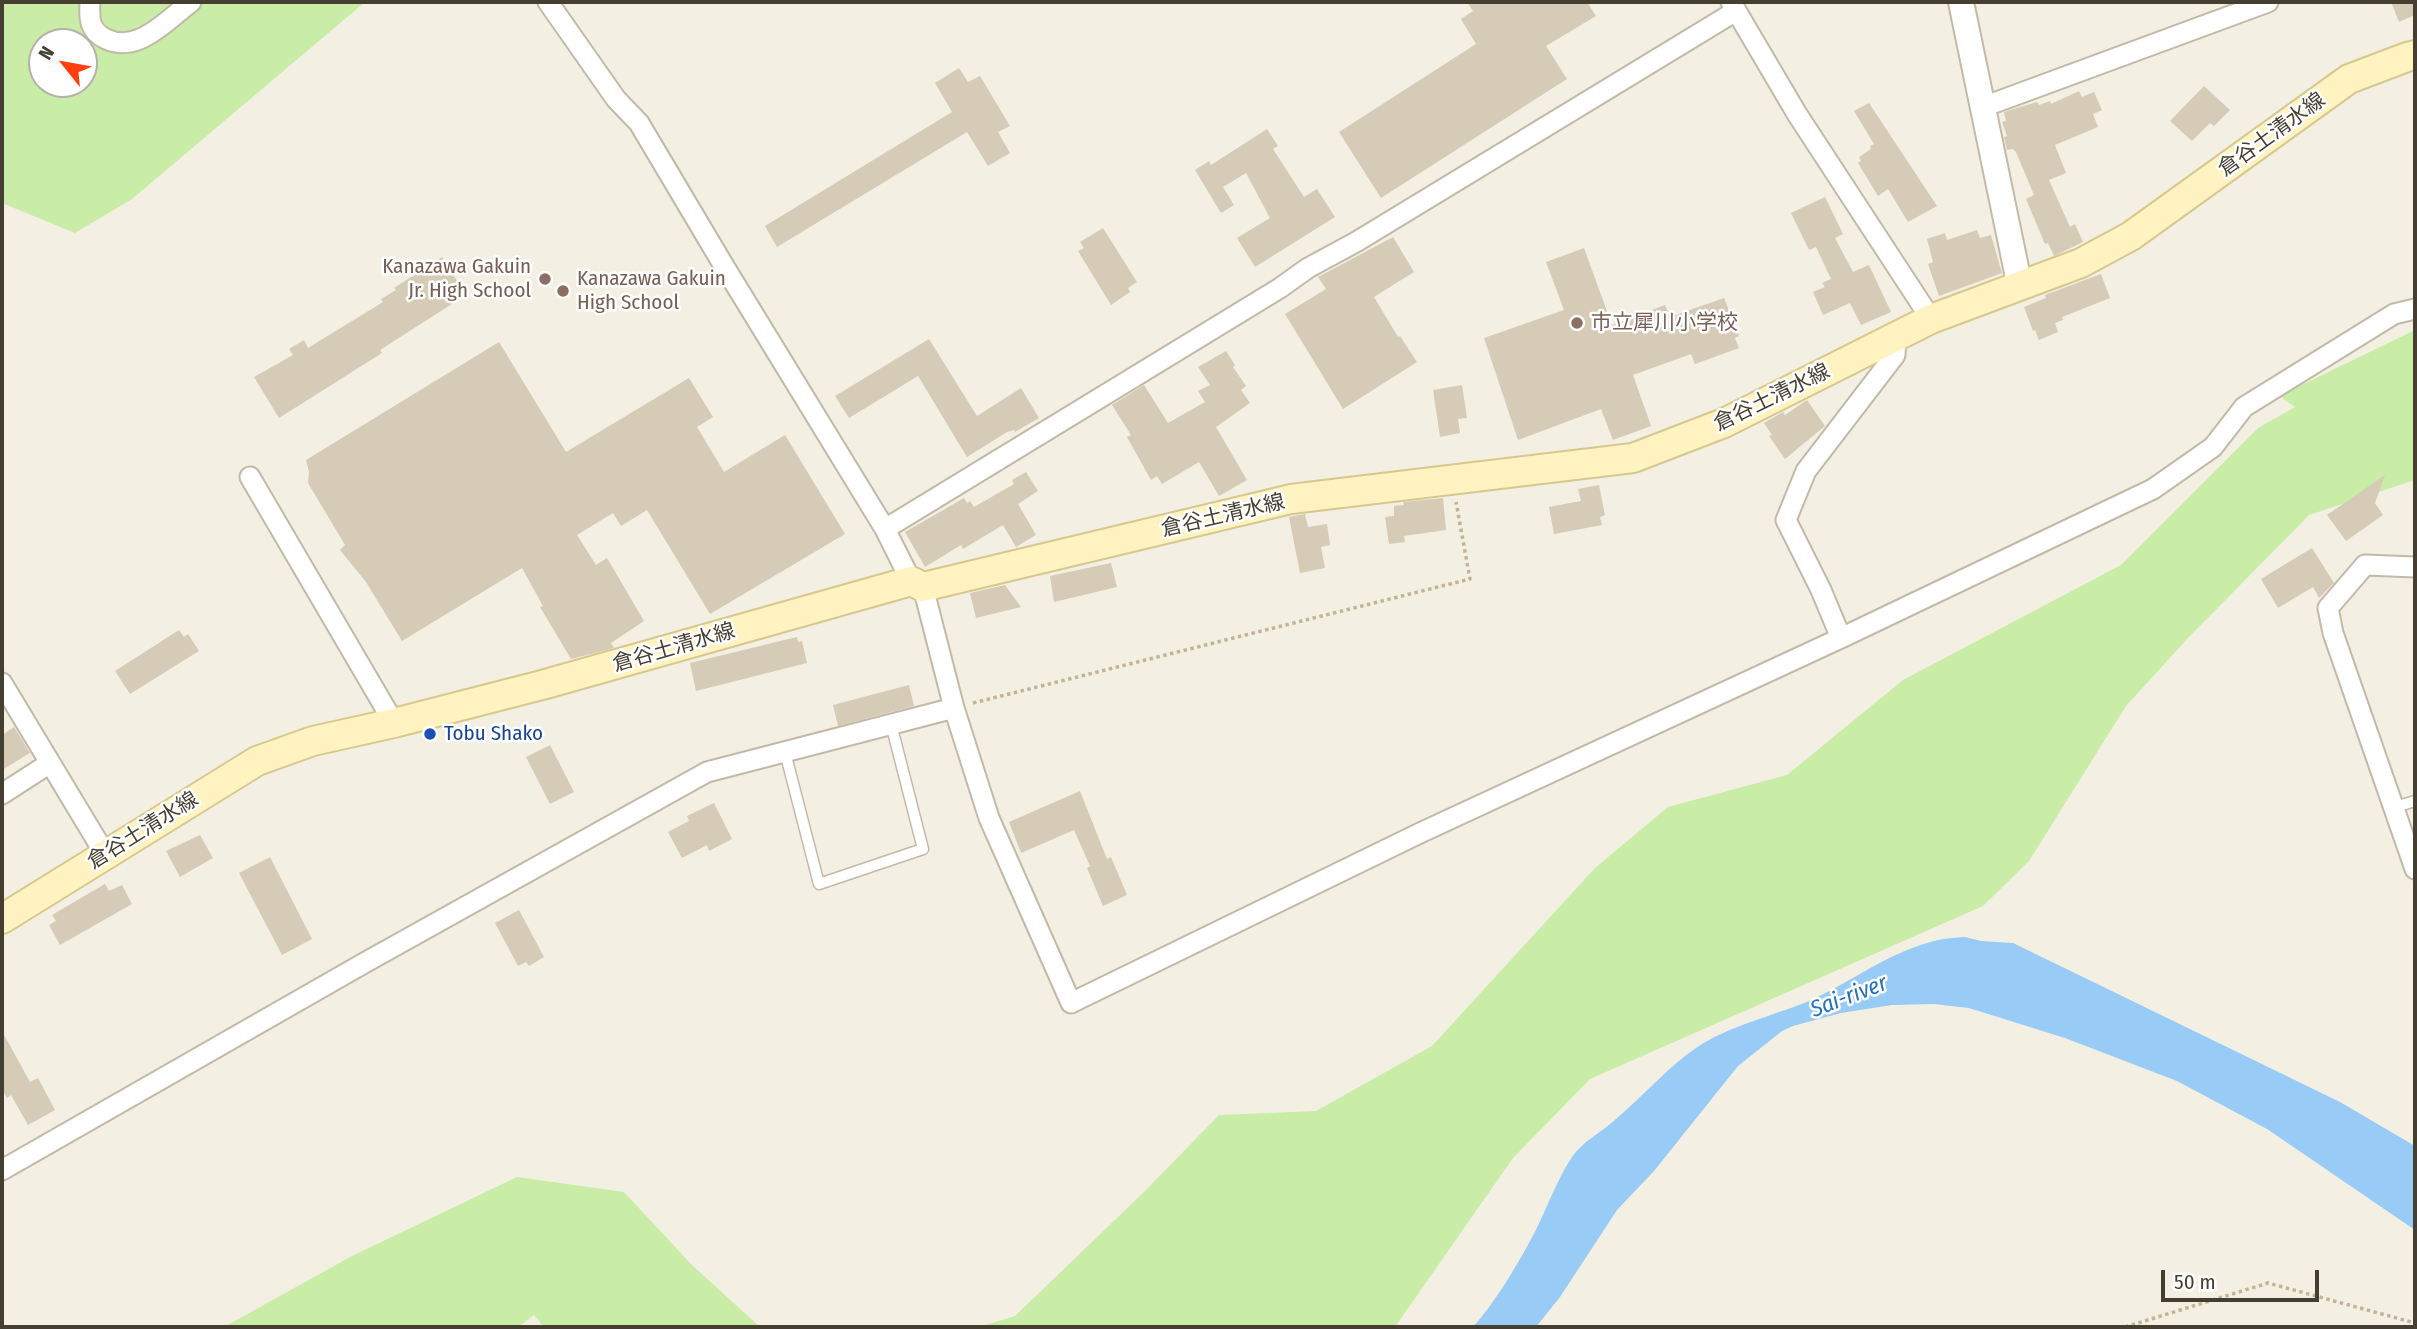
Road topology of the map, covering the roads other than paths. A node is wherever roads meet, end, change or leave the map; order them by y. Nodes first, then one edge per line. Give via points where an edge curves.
1 (90, 2) edge
2 (191, 2) edge
3 (548, 2) edge
4 (1961, 2) edge
5 (2268, 2) edge
6 (1734, 6) edge
7 (2415, 55) edge
8 (1983, 107) junction
9 (2020, 287) junction
10 (2415, 309) edge
11 (1931, 319) junction
12 (1896, 337) junction
13 (250, 477) dead end
14 (885, 529) junction
15 (2415, 567) edge
16 (917, 584) junction
17 (1841, 638) junction
18 (2, 683) edge
19 (954, 708) junction
20 (394, 723) junction
21 (891, 724) junction
22 (785, 752) junction
23 (50, 763) junction
24 (2, 794) edge
25 (2415, 801) edge
26 (2395, 807) junction
27 (105, 854) junction
28 (2415, 869) edge
29 (2, 919) edge
30 (2, 1170) edge

1 - 2 street via 94,31 124,44 141,39
3 - 14 street via 616,99 639,123
4 - 8 street
5 - 8 street
6 - 11 street via 1797,114
6 - 14 street
7 - 9 main road, 倉谷土清水線 via 2349,79 2131,236 2081,263
8 - 9 street
9 - 11 main road, 倉谷土清水線
10 - 17 street via 2394,314 2244,407 2213,447 2153,489
11 - 12 main road, 倉谷土清水線
12 - 16 main road, 倉谷土清水線 via 1724,423 1633,458 1290,499
12 - 17 street via 1895,355 1805,471 1786,520
13 - 20 street
14 - 16 street
15 - 26 street via 2365,565 2328,608 2333,634
16 - 19 street
16 - 20 main road, 倉谷土清水線
17 - 19 street via 1420,833 1071,1003 989,818
18 - 23 street
19 - 21 street
20 - 27 main road, 倉谷土清水線 via 313,741 257,761
21 - 22 street
21 - 22 lane via 923,849 819,884
22 - 30 street via 707,772
23 - 24 street
23 - 27 street
25 - 26 lane
26 - 28 street
27 - 29 main road, 倉谷土清水線

